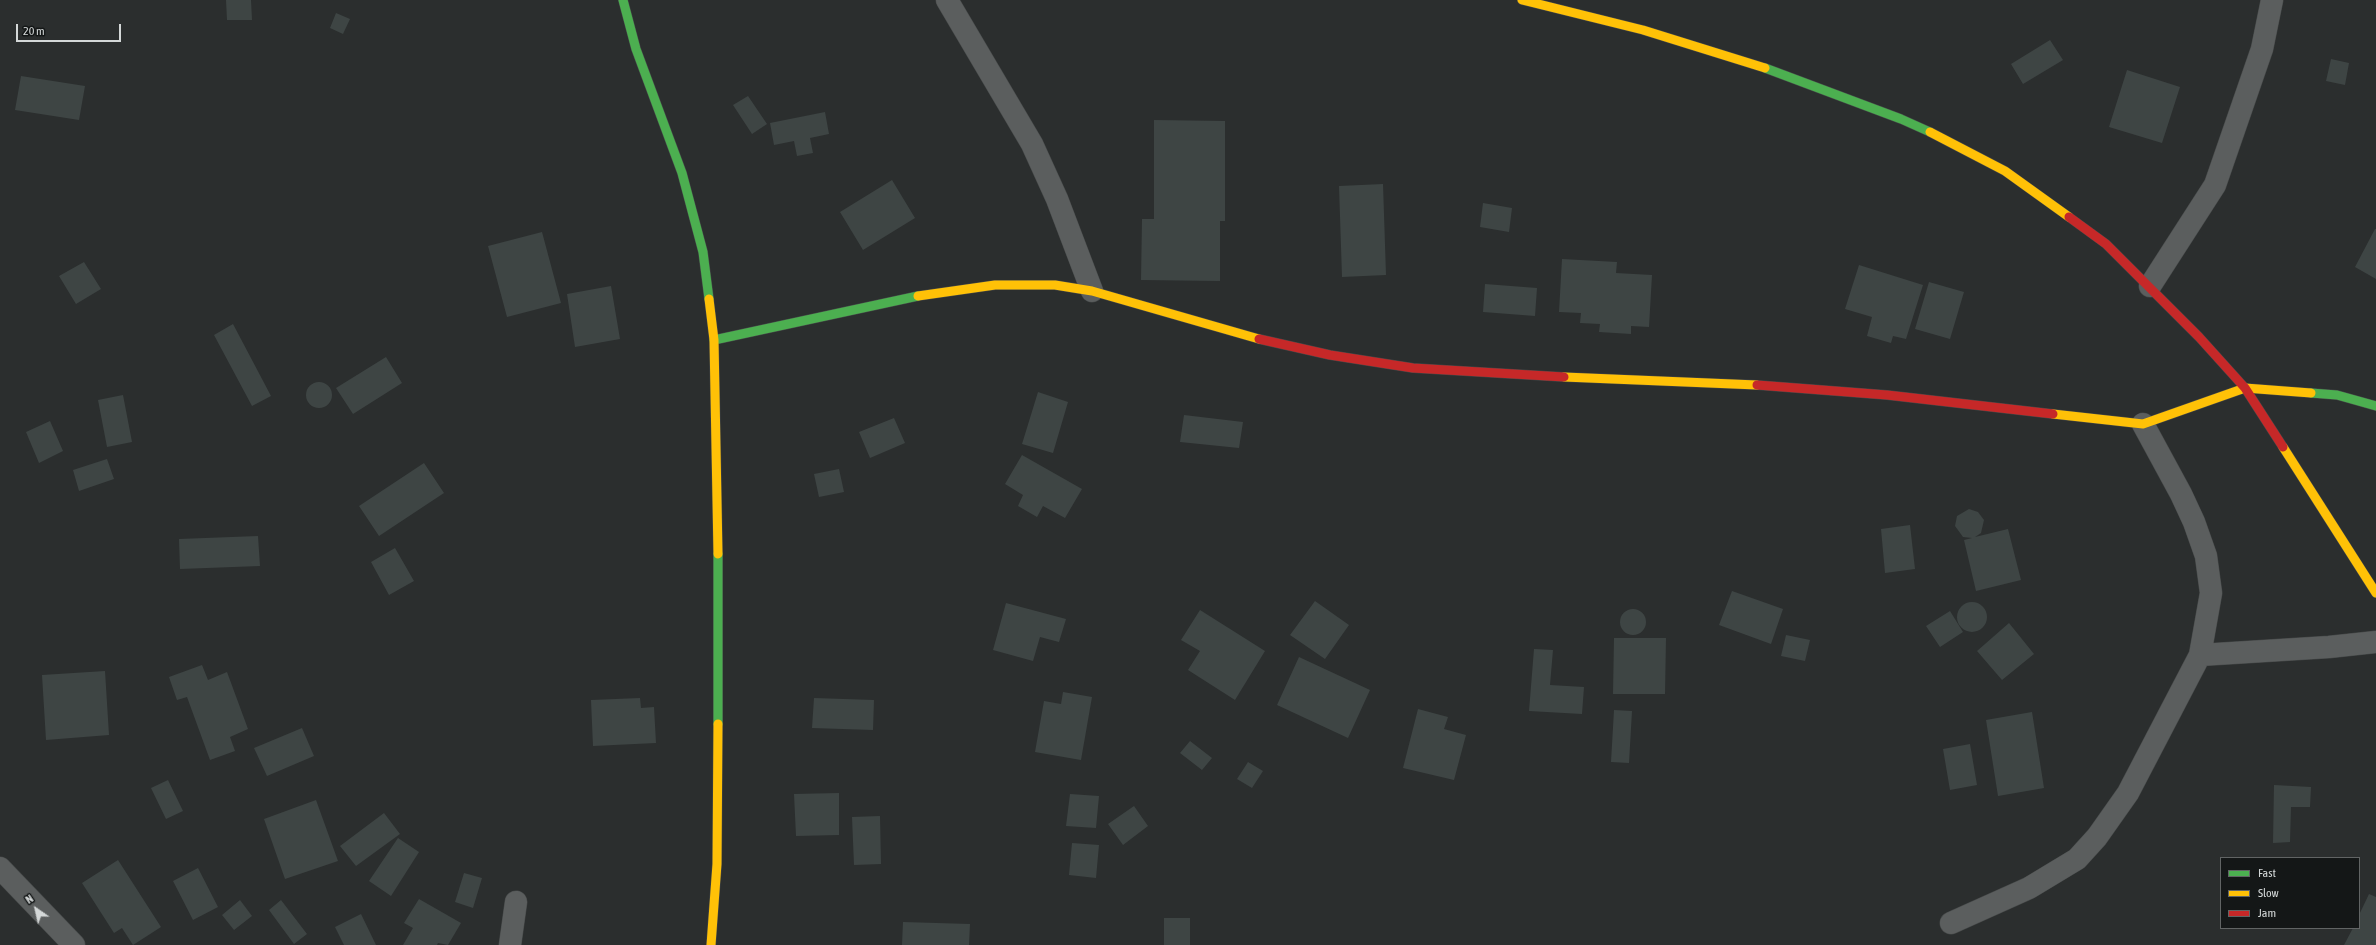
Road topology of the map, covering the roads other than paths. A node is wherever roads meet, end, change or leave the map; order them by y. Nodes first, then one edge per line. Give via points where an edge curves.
1 (623, 0) edge
2 (947, 0) edge
3 (1522, 0) edge
4 (2272, 0) edge
5 (2150, 286) junction
6 (1092, 290) junction
7 (714, 340) junction
8 (2245, 388) junction
9 (2376, 406) edge
10 (2143, 424) junction
11 (2376, 593) edge
12 (2376, 642) edge
13 (2200, 655) junction
14 (0, 868) edge
15 (516, 902) dead end
16 (1951, 923) dead end
17 (74, 945) edge
18 (510, 945) edge
19 (711, 945) edge

1 - 7 street via 636,49 682,173 703,252
2 - 6 street via 1032,144 1058,199
3 - 5 street via 1643,30 1769,69 1901,119 1954,143 2005,171 2054,206 2106,244
4 - 5 street via 2262,49 2215,185
5 - 8 street
6 - 7 street via 1055,284 995,285 938,292
6 - 10 street via 1243,335 1330,355 1413,368 1604,380 1743,384 1887,395
7 - 19 street via 719,646 717,864
8 - 9 street via 2337,395
8 - 10 street
8 - 11 street
10 - 13 street via 2181,494 2206,556 2211,593
12 - 13 street
13 - 16 street via 2128,793 2097,837 2077,859 2029,888
14 - 17 street
15 - 18 street

